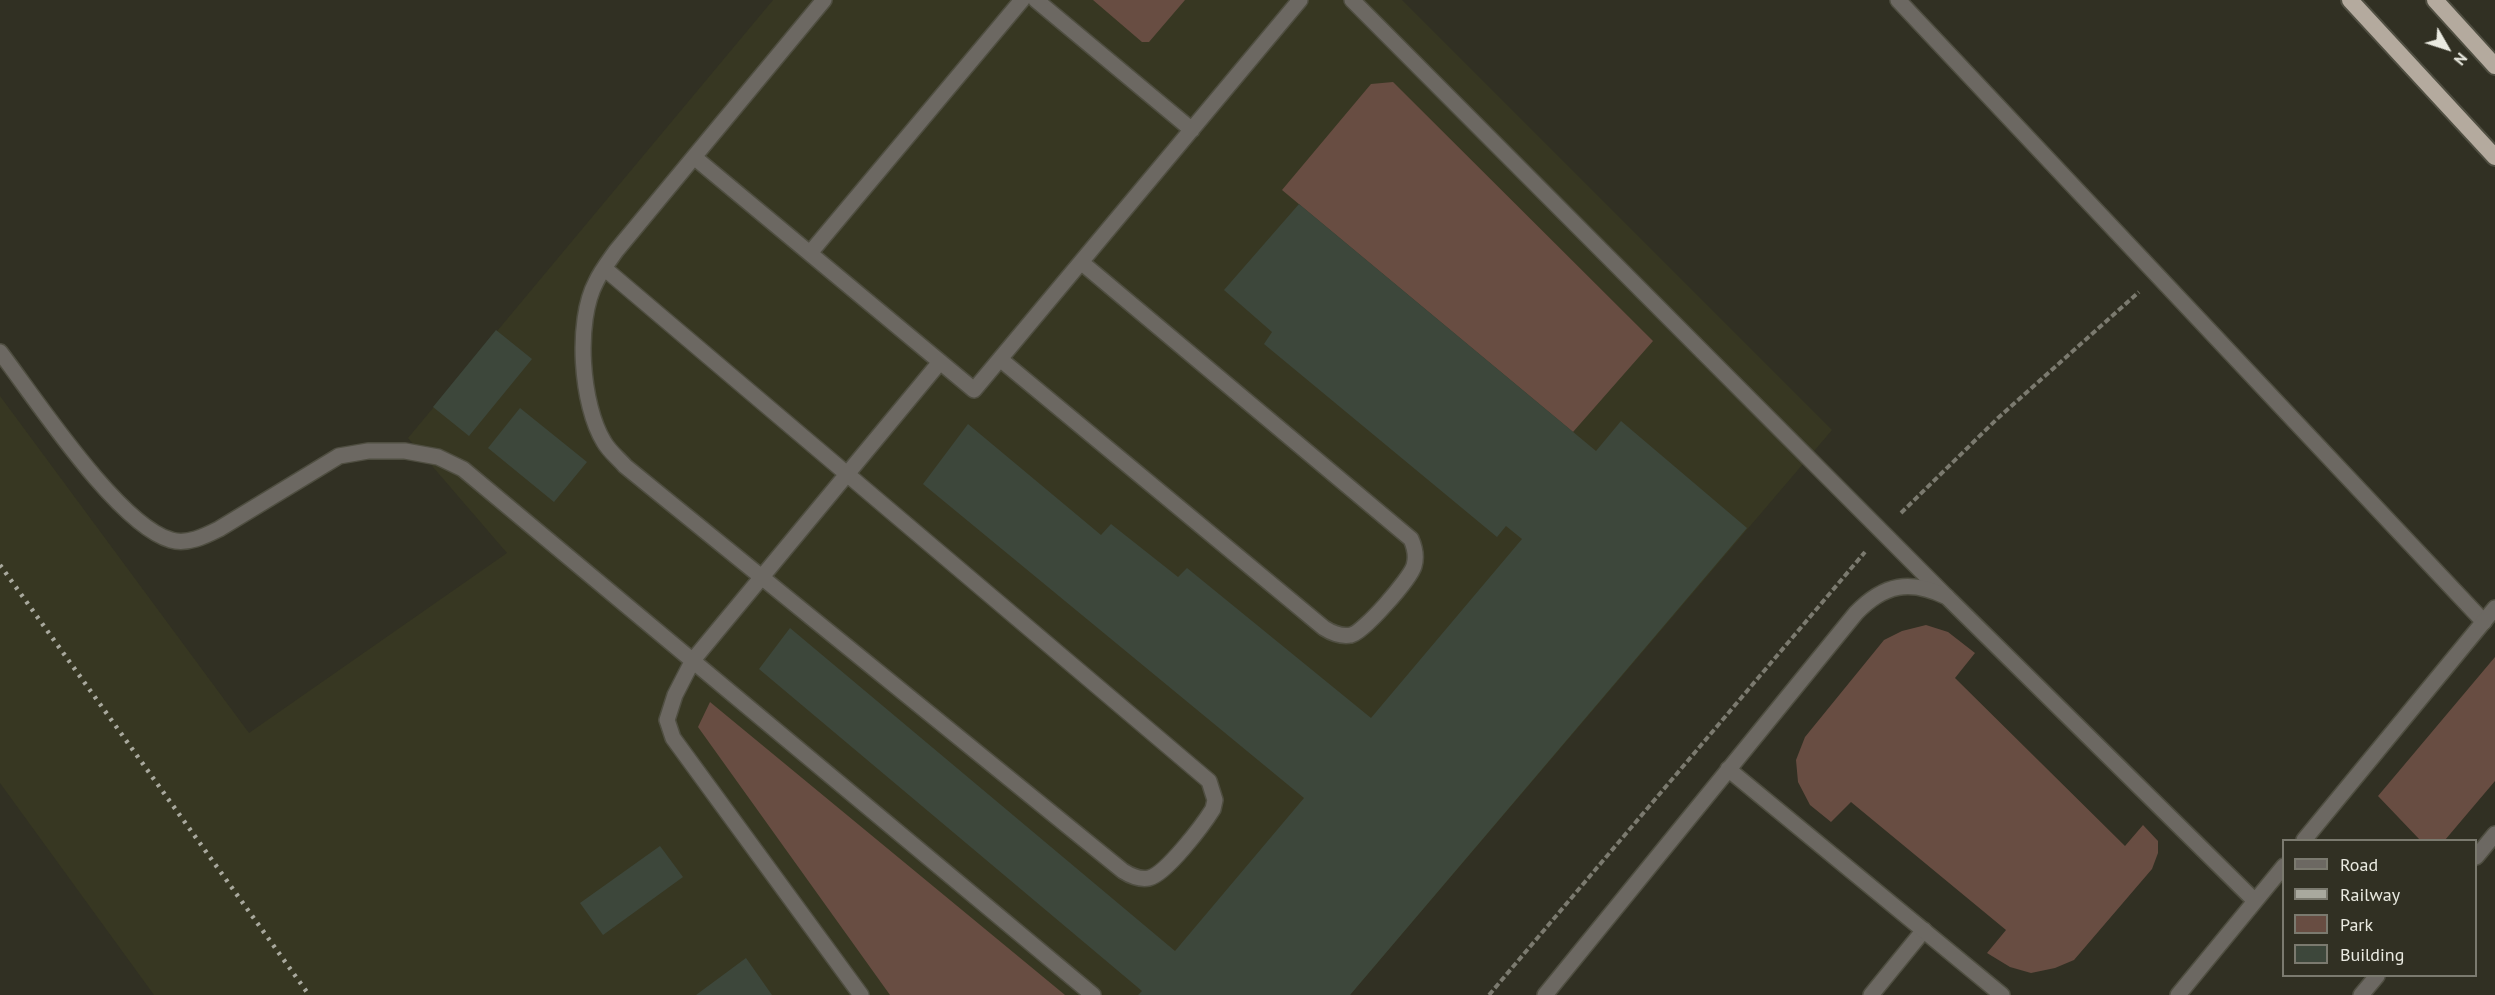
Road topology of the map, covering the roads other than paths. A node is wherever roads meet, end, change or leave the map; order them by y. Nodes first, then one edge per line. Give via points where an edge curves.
1 (824, 0) edge
2 (1022, 0) edge
3 (1036, 0) edge
4 (1300, 0) edge
5 (1352, 0) edge
6 (1898, 0) edge
7 (2350, 0) edge
8 (2435, 0) edge
9 (2495, 66) edge
10 (1192, 130) junction
11 (694, 157) junction
12 (2495, 158) edge
13 (810, 253) junction
14 (1081, 262) junction
15 (604, 268) junction
16 (0, 352) edge
17 (1000, 359) junction
18 (940, 362) junction
19 (848, 474) junction
20 (762, 577) junction
21 (1947, 597) junction
22 (2495, 608) edge
23 (2484, 622) junction
24 (693, 660) junction
25 (1728, 769) junction
26 (2495, 834) edge
27 (2305, 839) edge
28 (2477, 855) edge
29 (2282, 867) edge
30 (2254, 901) junction
31 (1924, 930) junction
32 (2375, 977) edge
33 (861, 995) edge
34 (1093, 995) edge
35 (1545, 995) edge
36 (1871, 995) edge
37 (2002, 995) edge
38 (2178, 995) edge
39 (2361, 995) edge

1 - 11 street
2 - 13 street
3 - 10 street
4 - 10 street
5 - 21 street
6 - 23 street
7 - 12 highway
8 - 9 highway
10 - 14 street
11 - 13 street
11 - 15 street
13 - 18 street
14 - 17 street
14 - 17 street via 1411,539 1415,548 1414,567 1374,617 1350,635 1324,628
15 - 19 street
15 - 20 street via 594,283 582,353 589,410 604,443 625,466
16 - 24 street via 76,453 128,513 152,532 173,541 199,538 339,456 396,451 438,457 463,469
17 - 18 street via 974,390
18 - 19 street
19 - 20 street
19 - 20 street via 1209,781 1215,800 1213,810 1165,869 1149,878 1123,871
20 - 24 street
21 - 25 street via 1928,588 1908,586 1888,589 1870,598
21 - 30 street
22 - 23 street
23 - 27 street
24 - 33 street via 667,720 673,738
24 - 34 street
25 - 31 street
25 - 35 street
26 - 28 street
29 - 30 street
30 - 38 street
31 - 36 street
31 - 37 street
32 - 39 street

